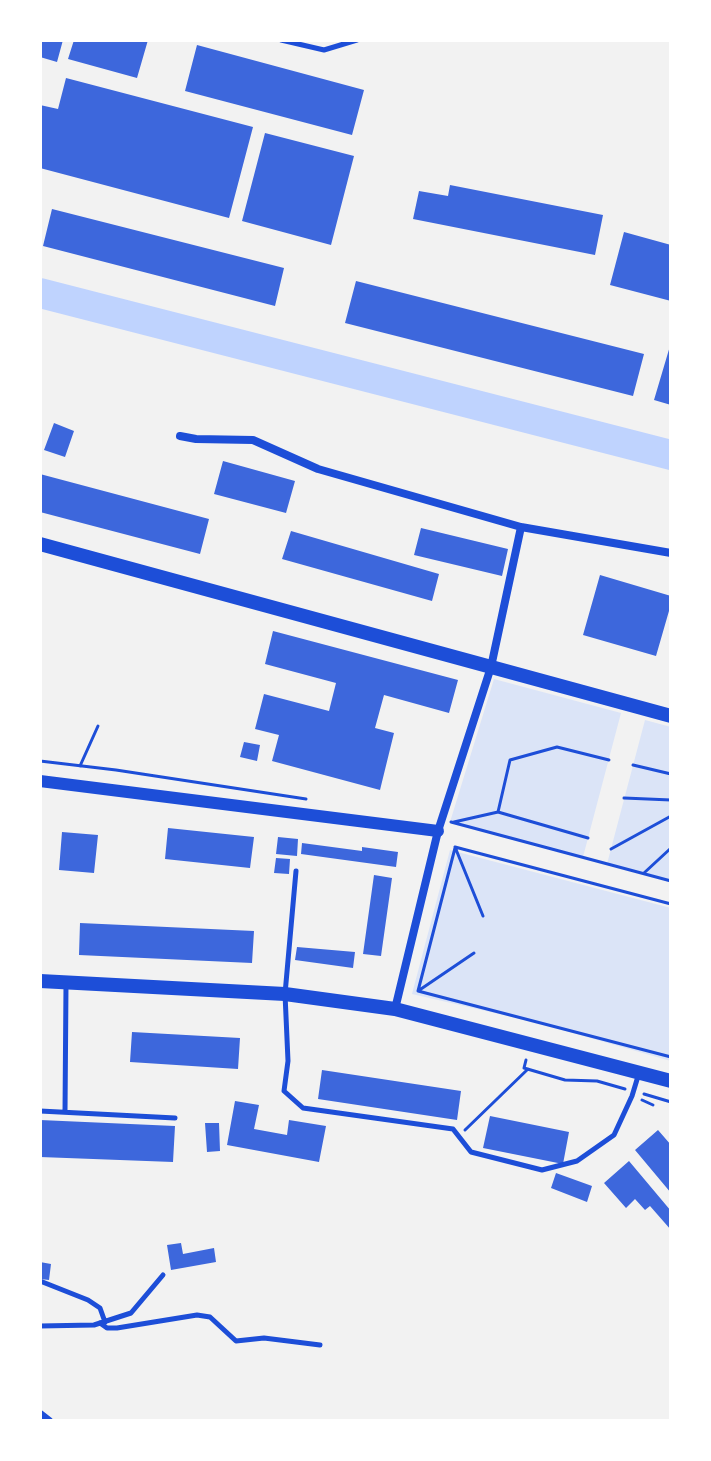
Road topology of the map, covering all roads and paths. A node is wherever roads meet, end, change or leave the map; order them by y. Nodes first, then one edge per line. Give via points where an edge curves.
1 (281, 40) edge
2 (357, 40) edge
3 (180, 436) dead end
4 (521, 527) junction
5 (40, 544) edge
6 (671, 553) edge
7 (491, 667) junction
8 (671, 716) edge
9 (98, 726) dead end
10 (609, 760) dead end
11 (633, 765) dead end
12 (80, 766) dead end
13 (671, 774) edge
14 (40, 781) edge
15 (624, 798) dead end
16 (671, 800) edge
17 (498, 812) junction
18 (671, 816) edge
19 (450, 822) dead end
20 (438, 831) junction
21 (588, 838) dead end
22 (455, 847) junction
23 (671, 848) edge
24 (611, 849) dead end
25 (296, 871) dead end
26 (644, 873) dead end
27 (671, 904) edge
28 (483, 916) dead end
29 (474, 953) dead end
30 (40, 981) edge
31 (66, 982) junction
32 (418, 991) junction
33 (285, 994) junction
34 (395, 1009) junction
35 (671, 1057) edge
36 (639, 1072) junction
37 (671, 1081) edge
38 (634, 1091) junction
39 (671, 1102) edge
40 (40, 1111) edge
41 (65, 1112) junction
42 (175, 1118) dead end
43 (459, 1136) junction
44 (163, 1275) dead end
45 (40, 1281) edge
46 (102, 1322) junction
47 (40, 1326) edge
48 (320, 1345) dead end
49 (40, 1414) edge
50 (49, 1421) edge

1 - 2 lane via 324,50
3 - 4 street via 253,440 318,469
4 - 6 street
4 - 7 street
5 - 7 main road
7 - 8 main road
7 - 20 street
9 - 12 path
10 - 17 path via 557,747 510,760
11 - 13 path
14 - 20 street
15 - 16 path
17 - 19 path
17 - 21 path
18 - 24 path
20 - 34 street
22 - 27 path
22 - 28 path
22 - 32 path
23 - 26 path
25 - 33 lane
29 - 32 path
30 - 31 main road
31 - 33 main road
31 - 41 lane
32 - 35 path
33 - 34 main road
33 - 43 lane via 284,1091 303,1108 453,1129
34 - 36 main road
36 - 37 main road
36 - 38 lane
38 - 39 path
38 - 43 path via 526,1068
38 - 43 lane via 614,1135 577,1161 542,1170 471,1152
40 - 41 lane
41 - 42 lane
44 - 46 lane via 131,1313
45 - 46 lane via 88,1300 100,1308
46 - 47 lane
46 - 48 lane via 117,1328 197,1315 210,1317 236,1341 264,1338
49 - 50 street

